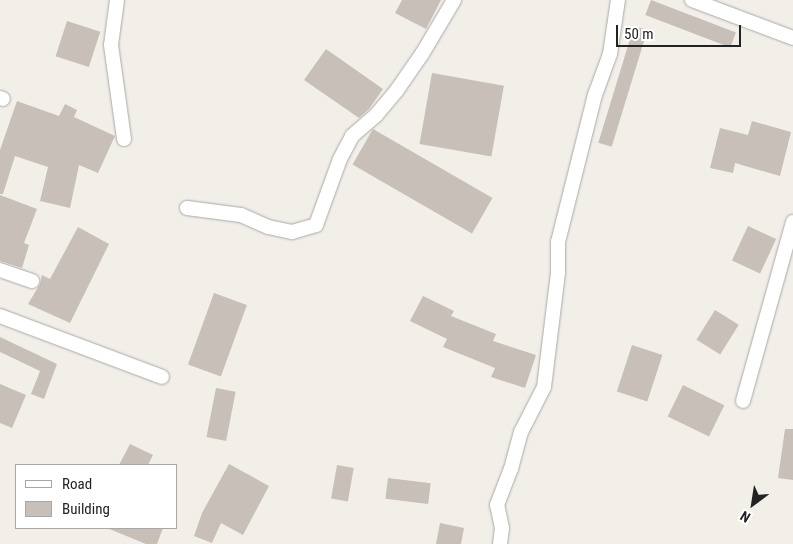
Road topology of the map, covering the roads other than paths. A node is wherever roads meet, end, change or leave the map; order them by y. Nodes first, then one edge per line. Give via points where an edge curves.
1 (117, 0) edge
2 (454, 0) edge
3 (618, 0) edge
4 (692, 0) edge
5 (793, 38) edge
6 (124, 138) dead end
7 (187, 208) dead end
8 (793, 222) edge
9 (0, 270) edge
10 (32, 281) dead end
11 (0, 316) edge
12 (162, 377) dead end
13 (743, 401) dead end
14 (500, 544) edge

1 - 6 street via 111,45
2 - 7 street via 397,90 378,114 352,136 316,225 292,232 268,227 241,215
3 - 14 street via 610,54 596,95 558,242 558,273 544,387 521,432 497,505 502,528
4 - 5 street
8 - 13 street
9 - 10 street
11 - 12 street

